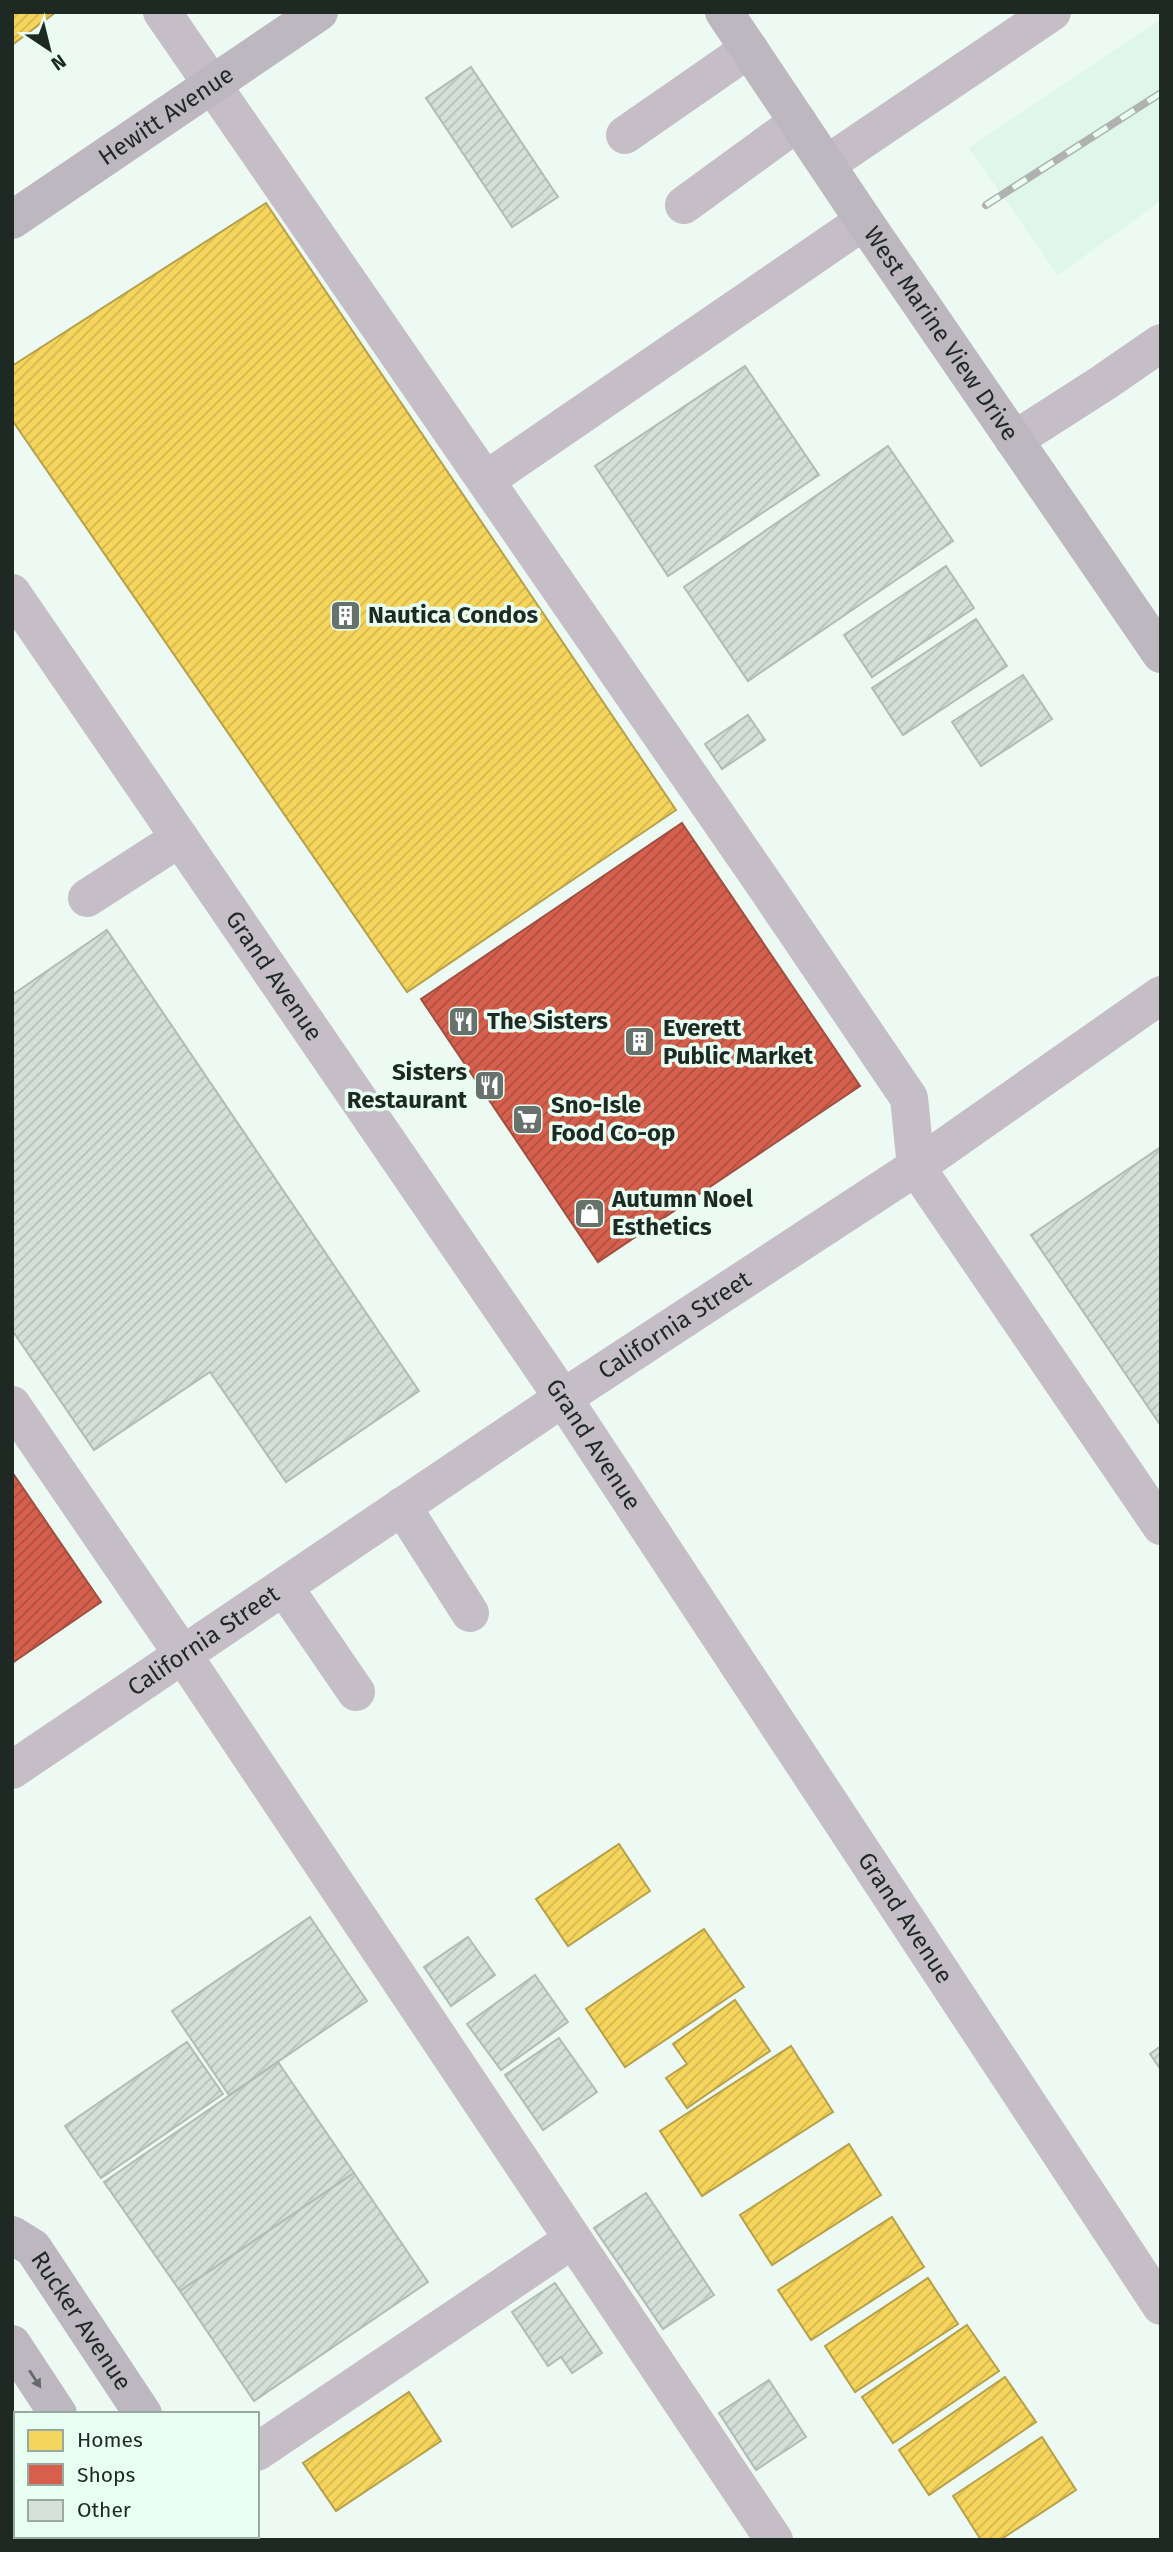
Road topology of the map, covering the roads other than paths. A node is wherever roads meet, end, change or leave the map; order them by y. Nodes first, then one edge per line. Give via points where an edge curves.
1 (162, 12) edge
2 (319, 12) edge
3 (724, 12) edge
4 (1052, 12) edge
5 (749, 49) junction
6 (213, 84) junction
7 (798, 122) junction
8 (625, 135) dead end
9 (827, 164) junction
10 (684, 205) dead end
11 (12, 220) edge
12 (864, 221) junction
13 (1161, 343) edge
14 (1014, 440) junction
15 (486, 480) junction
16 (12, 593) edge
17 (1161, 654) edge
18 (180, 838) junction
19 (87, 898) dead end
20 (1161, 995) edge
21 (916, 1167) junction
22 (564, 1398) junction
23 (12, 1405) edge
24 (402, 1506) junction
25 (1161, 1527) edge
26 (284, 1587) junction
27 (470, 1613) dead end
28 (183, 1655) junction
29 (356, 1692) dead end
30 (12, 1770) edge
31 (12, 2235) edge
32 (572, 2240) junction
33 (1161, 2306) edge
34 (12, 2344) edge
35 (57, 2412) edge
36 (142, 2412) edge
37 (259, 2451) edge
38 (774, 2540) edge

1 - 6 street
2 - 6 main road, Hewitt Avenue
3 - 5 main road, West Marine View Drive
4 - 9 street
5 - 7 main road, West Marine View Drive
5 - 8 street
6 - 11 main road, Hewitt Avenue
6 - 15 street
7 - 9 main road, West Marine View Drive
7 - 10 street
9 - 12 main road, West Marine View Drive
12 - 14 main road, West Marine View Drive
12 - 15 street
13 - 14 street
14 - 17 main road, West Marine View Drive
15 - 21 street via 909,1098
16 - 18 street, Grand Avenue
18 - 19 street
18 - 22 street, Grand Avenue
20 - 21 street, California Street
21 - 22 street, California Street
21 - 25 street
22 - 24 street, California Street
22 - 33 street, Grand Avenue
23 - 28 street
24 - 26 street, California Street
24 - 27 street
26 - 28 street, California Street
26 - 29 street
28 - 30 street, California Street
28 - 32 street
31 - 36 main road, Rucker Avenue via 33,2248
32 - 37 street
32 - 38 street
34 -> 35 main road

